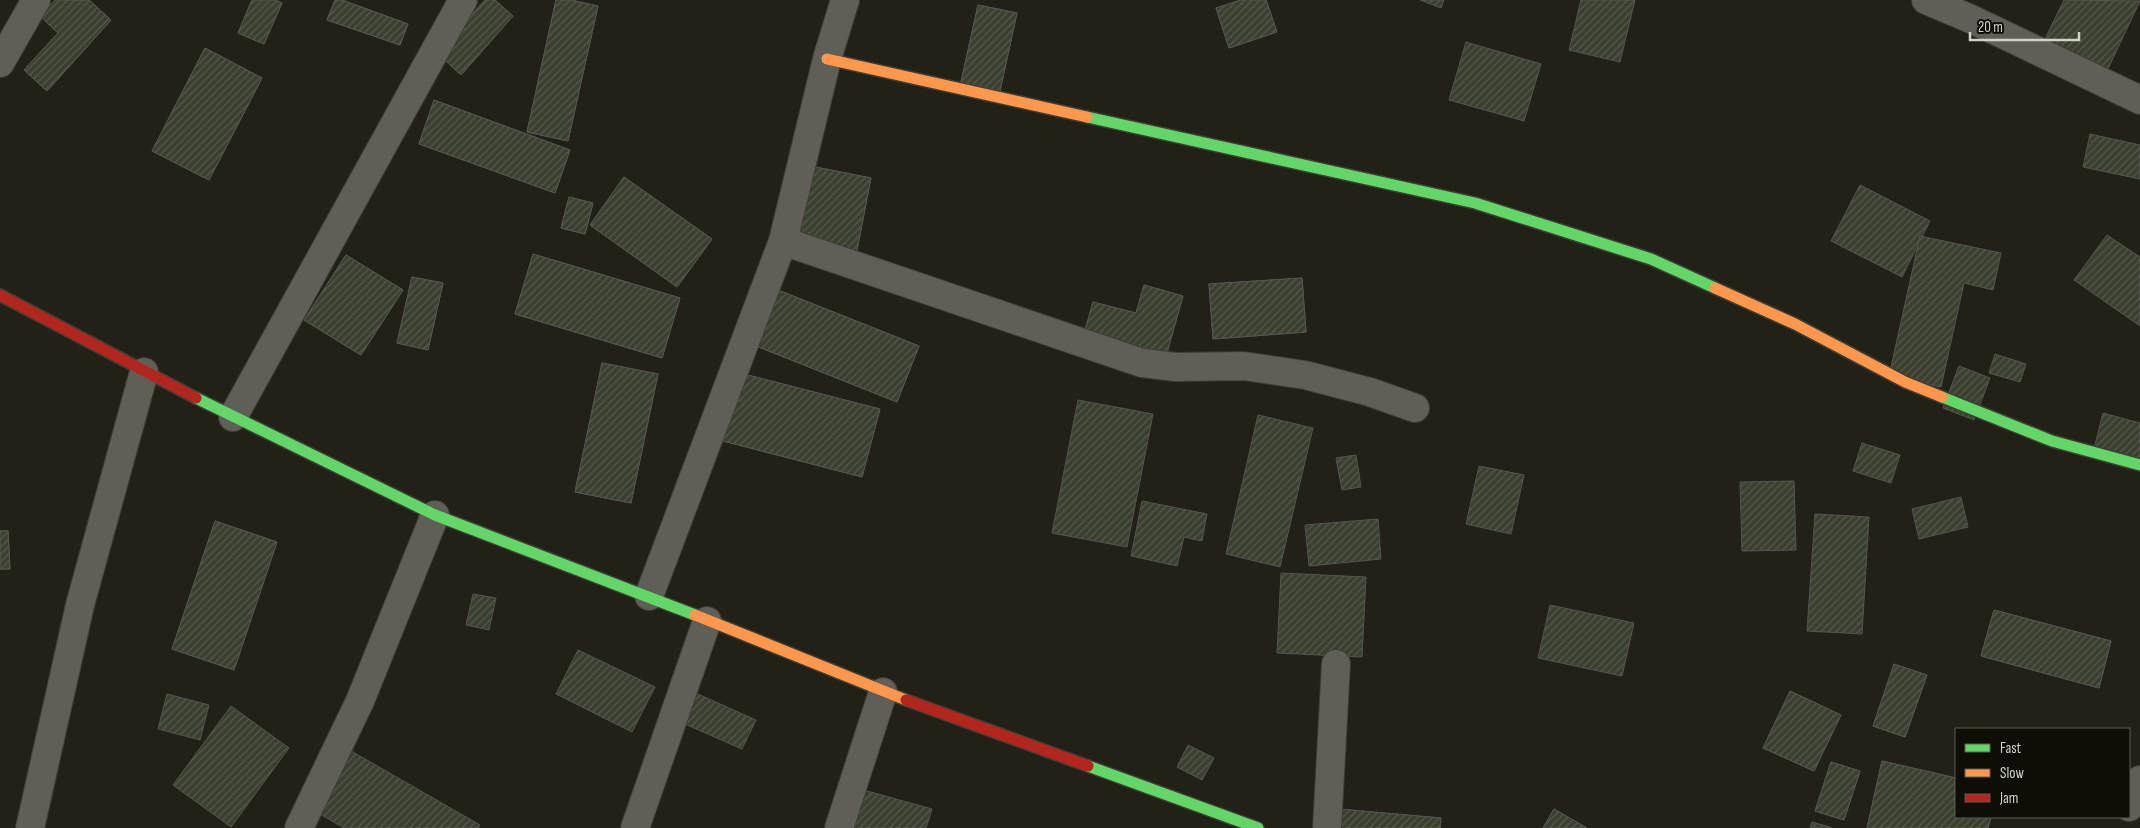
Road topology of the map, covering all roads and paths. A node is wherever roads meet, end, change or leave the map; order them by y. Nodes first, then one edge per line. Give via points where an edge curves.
1 (36, 0) edge
2 (462, 0) edge
3 (845, 0) edge
4 (1926, 0) edge
5 (827, 60) junction
6 (0, 63) edge
7 (2140, 100) edge
8 (783, 241) junction
9 (0, 295) edge
10 (144, 372) junction
11 (1415, 408) dead end
12 (233, 416) junction
13 (2140, 465) edge
14 (435, 515) junction
15 (649, 596) junction
16 (708, 621) junction
17 (1336, 664) dead end
18 (883, 692) junction
19 (2140, 780) edge
20 (2130, 805) edge
21 (30, 828) edge
22 (299, 828) edge
23 (635, 828) edge
24 (839, 828) edge
25 (1258, 828) edge
26 (1326, 828) edge

1 - 6 street
2 - 12 street
3 - 5 street
4 - 7 street via 1971,18
5 - 8 street
5 - 13 street via 1475,203 1652,259 1795,324 1905,382 2052,441
8 - 11 street via 1142,363 1176,367 1243,366 1305,375
8 - 15 street
9 - 10 street
10 - 12 street
10 - 21 street via 80,605
12 - 14 street
14 - 15 street
14 - 22 street via 360,701
15 - 16 street
16 - 18 street
16 - 23 street
17 - 26 street
18 - 24 street
18 - 25 street
19 - 20 street

